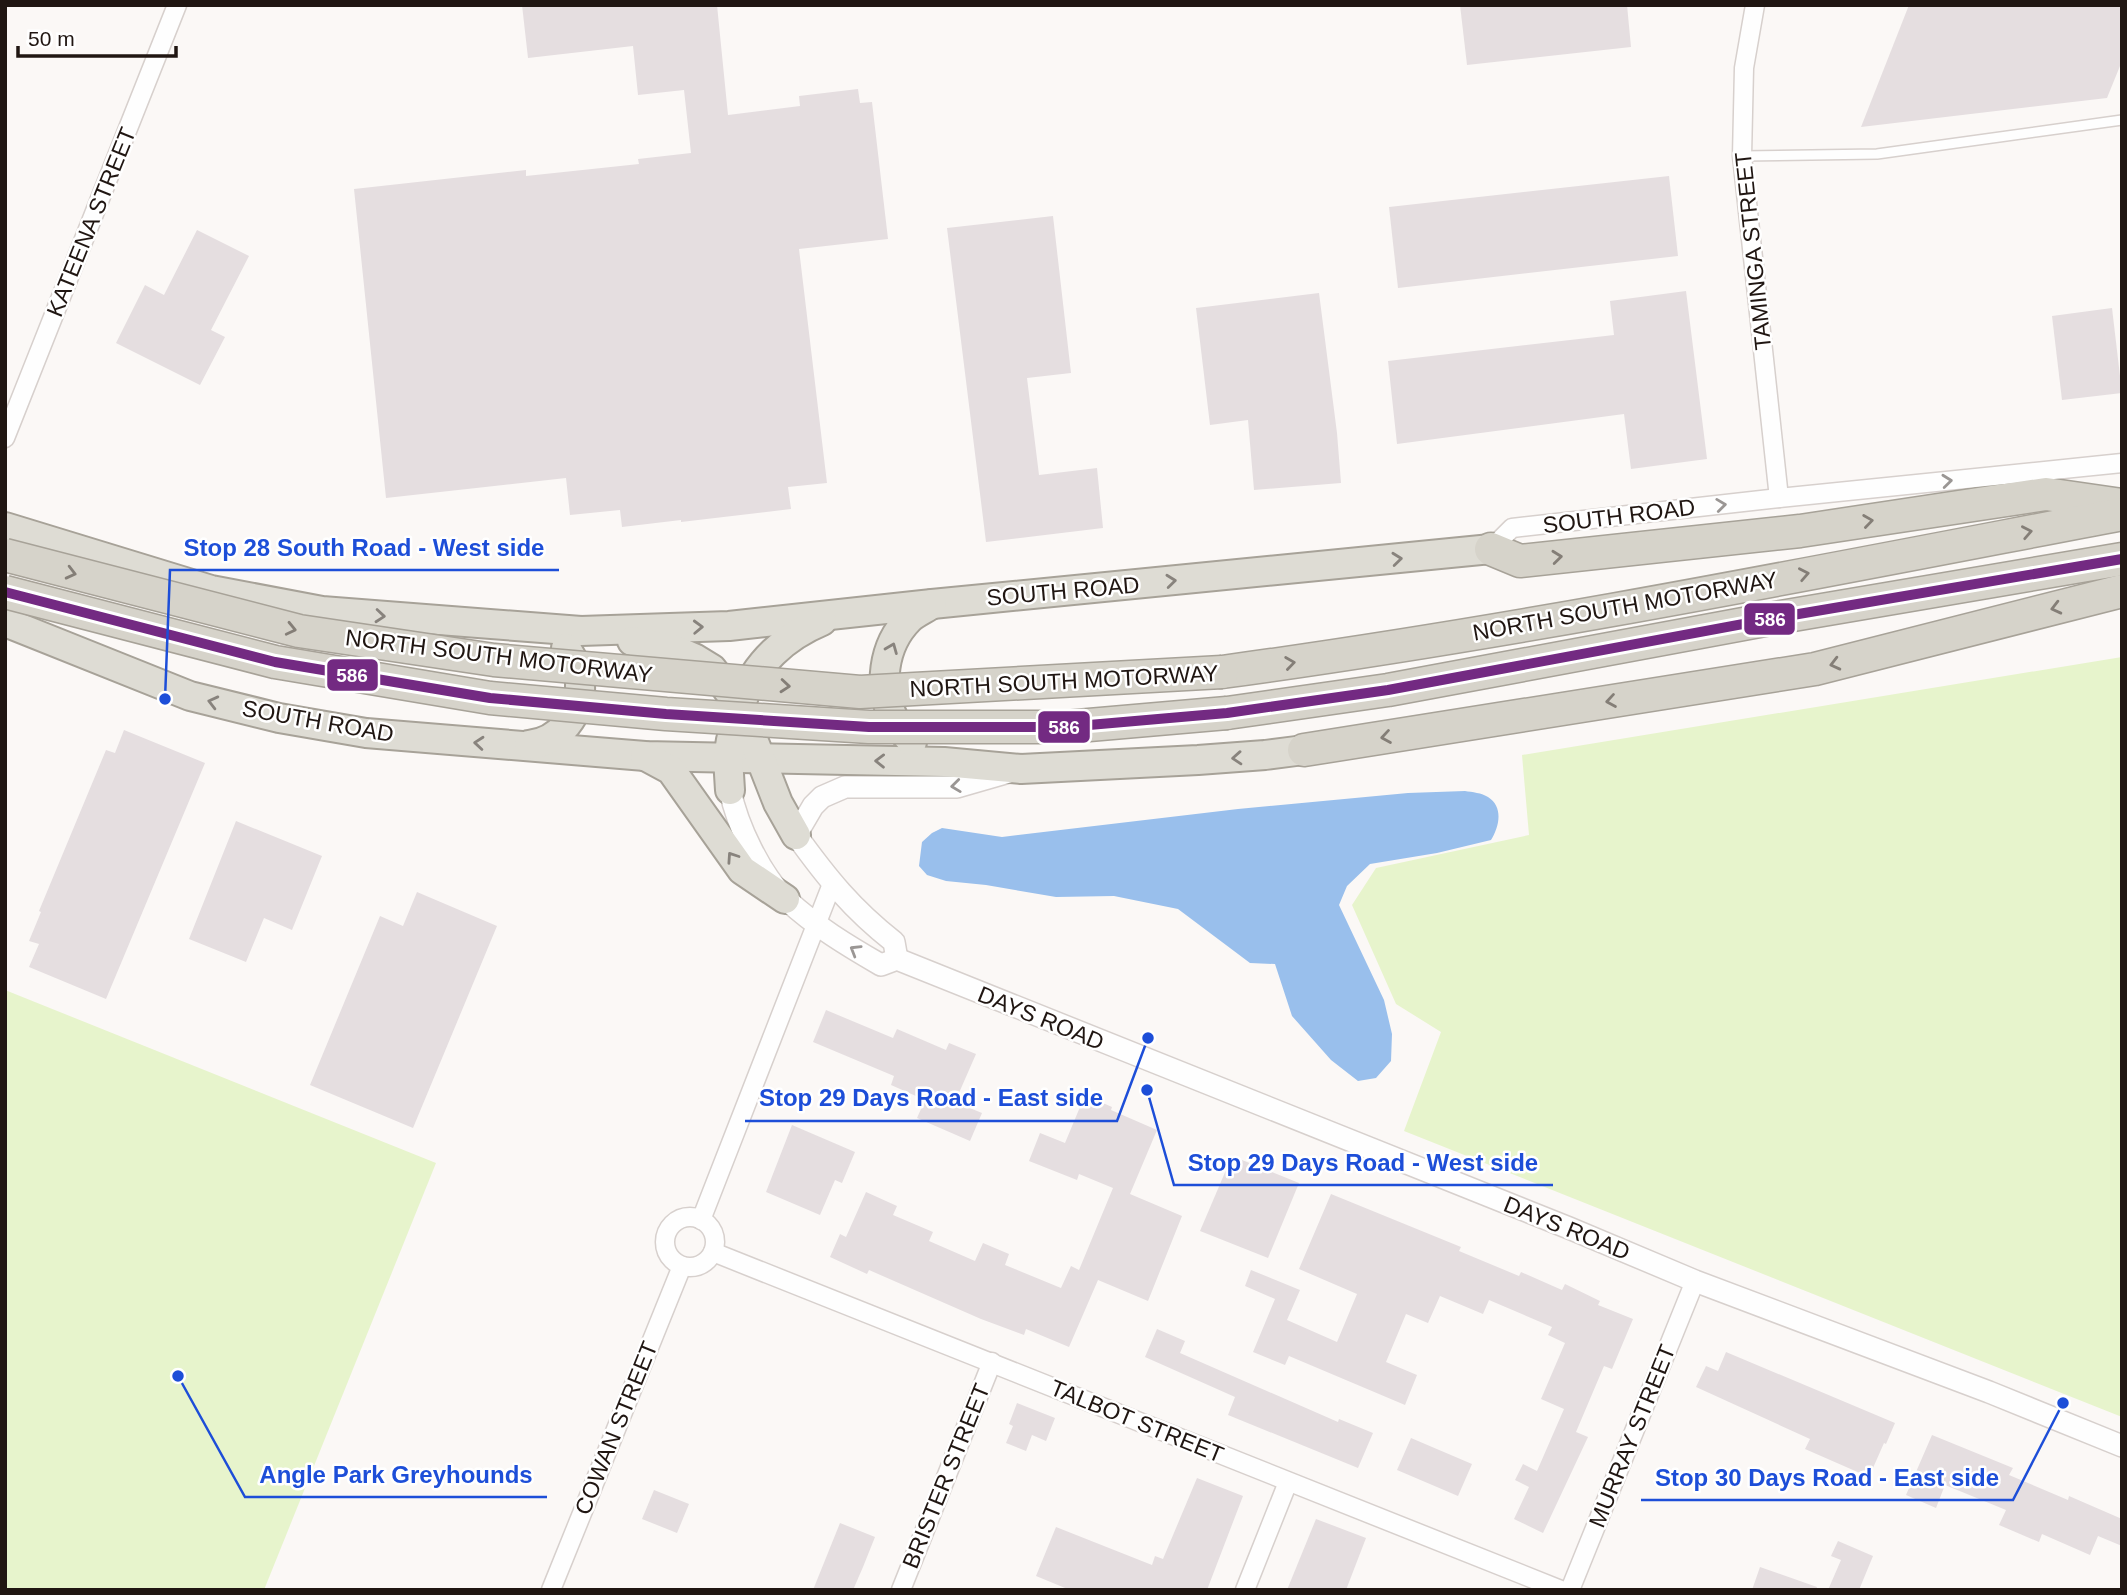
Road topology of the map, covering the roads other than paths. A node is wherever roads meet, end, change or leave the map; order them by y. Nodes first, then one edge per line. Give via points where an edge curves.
1 (177, 5) edge
2 (1755, 5) edge
3 (2122, 120) edge
4 (1742, 156) junction
5 (5, 439) edge
6 (2122, 463) edge
7 (1779, 498) junction
8 (2122, 505) edge
9 (2122, 514) edge
10 (5, 527) edge
11 (1491, 549) junction
12 (5, 555) edge
13 (2122, 559) edge
14 (2122, 591) edge
15 (5, 592) edge
16 (932, 604) junction
17 (5, 622) edge
18 (534, 628) junction
19 (581, 631) junction
20 (740, 706) junction
21 (518, 747) junction
22 (1304, 750) joint
23 (645, 756) junction
24 (728, 758) junction
25 (760, 758) junction
26 (944, 762) junction
27 (1021, 769) junction
28 (730, 790) joint
29 (796, 835) junction
30 (832, 884) junction
31 (785, 899) junction
32 (816, 924) junction
33 (897, 960) junction
34 (701, 1220) junction
35 (713, 1252) junction
36 (682, 1266) junction
37 (1695, 1281) junction
38 (992, 1362) junction
39 (2122, 1446) edge
40 (1288, 1482) junction
41 (551, 1590) edge
42 (901, 1590) edge
43 (1245, 1590) edge
44 (1561, 1590) edge
45 (1570, 1590) edge

1 - 5 street, KATEENA STREET
2 - 4 street, TAMINGA STREET via 1744,68
3 - 4 lane via 1877,154
4 - 7 street, TAMINGA STREET
7 -> 6 street, SOUTH ROAD
11 -> 7 street, SOUTH ROAD via 1512,528
11 -> 8 highway via 1520,561 1800,531 2046,494
12 -> 9 highway, NORTH SOUTH MOTORWAY, bridge via 299,631 494,660 860,692 1222,672 1380,651
10 -> 18 highway, SOUTH ROAD via 211,590 322,611
16 -> 11 highway, SOUTH ROAD
13 - 15 highway, NORTH SOUTH MOTORWAY, bridge via 1388,690 1227,713 1066,727 869,727 666,715 490,698 275,662
14 -> 22 highway via 1815,669
19 -> 16 highway, SOUTH ROAD via 729,626
16 - 20 highway via 836,616 814,624 785,642 755,671
26 -> 16 highway via 914,743 895,722 885,695 884,667 894,640 910,618
21 -> 17 highway, SOUTH ROAD via 366,733 279,718 190,696
18 - 19 highway, SOUTH ROAD
18 - 21 highway via 565,647 576,664 578,703 556,736
19 - 20 highway via 673,649 694,658 712,669
20 - 24 highway
20 - 25 highway
21 - 23 highway, SOUTH ROAD
22 -> 27 highway, SOUTH ROAD via 1198,761
23 - 24 highway, SOUTH ROAD
31 -> 23 highway via 742,870 671,770
24 - 25 highway, SOUTH ROAD
24 - 28 highway
26 -> 25 highway, SOUTH ROAD
25 - 29 highway
26 - 27 highway, SOUTH ROAD
27 -> 29 street via 957,787 845,787 822,797
28 - 31 street, DAYS ROAD via 745,836
29 - 30 street
30 - 32 street
30 - 33 street via 894,942
31 - 32 street, DAYS ROAD
33 -> 32 street, DAYS ROAD via 881,965
32 - 34 street
33 - 37 street, DAYS ROAD
34 - 35 street via 715,1237
34 - 36 street via 685,1217 667,1232 669,1256
35 - 36 street via 704,1263
35 - 38 street, TALBOT STREET
36 - 41 street, COWAN STREET
37 - 39 street, DAYS ROAD
37 - 45 street, MURRAY STREET
38 - 40 street, TALBOT STREET
38 - 42 street, BRISTER STREET
40 - 43 street
40 - 44 street, TALBOT STREET

